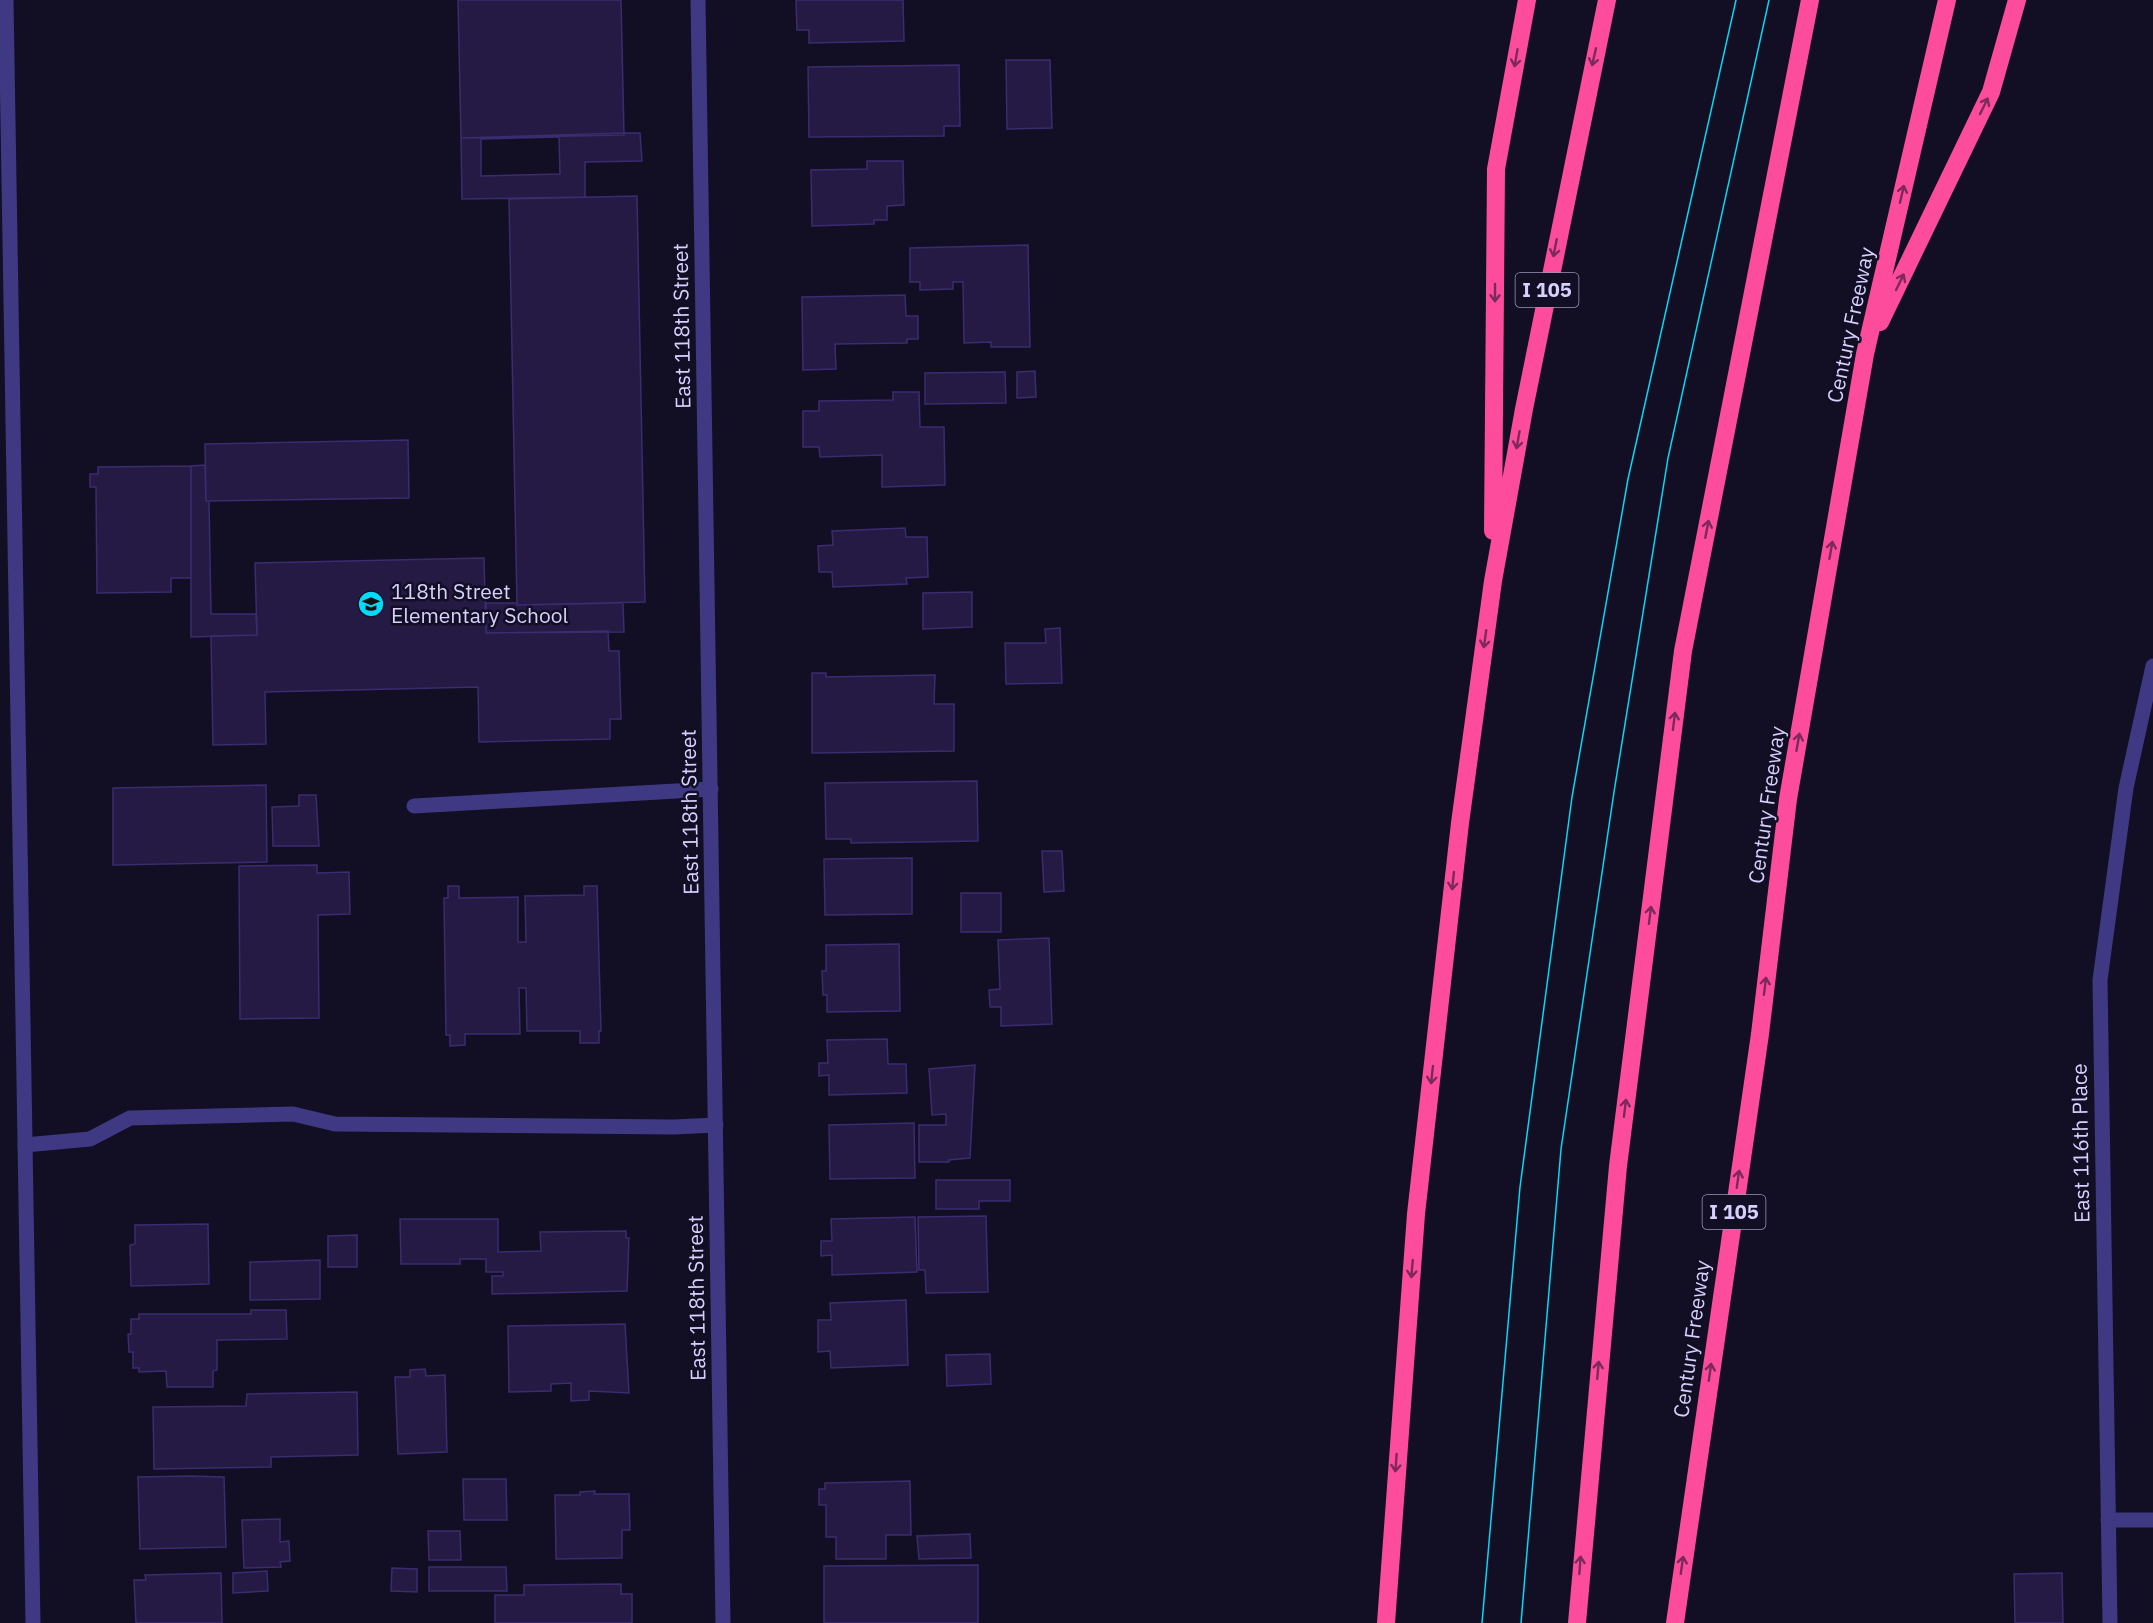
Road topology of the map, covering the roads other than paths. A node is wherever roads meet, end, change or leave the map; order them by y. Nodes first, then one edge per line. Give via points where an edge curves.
1 (6, 0) edge
2 (698, 0) edge
3 (1527, 0) edge
4 (1607, 0) edge
5 (1810, 0) edge
6 (1947, 0) edge
7 (2017, 0) edge
8 (1865, 354) junction
9 (1493, 581) junction
10 (2153, 666) edge
11 (711, 789) junction
12 (414, 806) dead end
13 (716, 1125) junction
14 (25, 1145) junction
15 (2108, 1520) junction
16 (2153, 1520) edge
17 (33, 1623) edge
18 (723, 1623) edge
19 (1386, 1623) edge
20 (1577, 1623) edge
21 (1675, 1623) edge
22 (2110, 1623) edge

1 - 14 street
2 - 11 street, East 118th Street
3 -> 9 highway via 1496,169
4 -> 9 highway, I 105 via 1543,309
20 -> 5 highway via 1618,1166 1683,651
8 -> 6 highway, Century Freeway / I 105
8 -> 7 highway via 1991,92
21 -> 8 highway, Century Freeway / I 105 via 1760,1034 1788,800
9 -> 19 highway, I 105 via 1460,823 1416,1214
10 - 15 street, East 116th Place via 2126,788 2100,980
11 - 12 street
11 - 13 street, East 118th Street
13 - 14 street via 335,1124 293,1114 130,1118 90,1139
13 - 18 street, East 118th Street
14 - 17 street
15 - 16 street
15 - 22 street, East 116th Place

